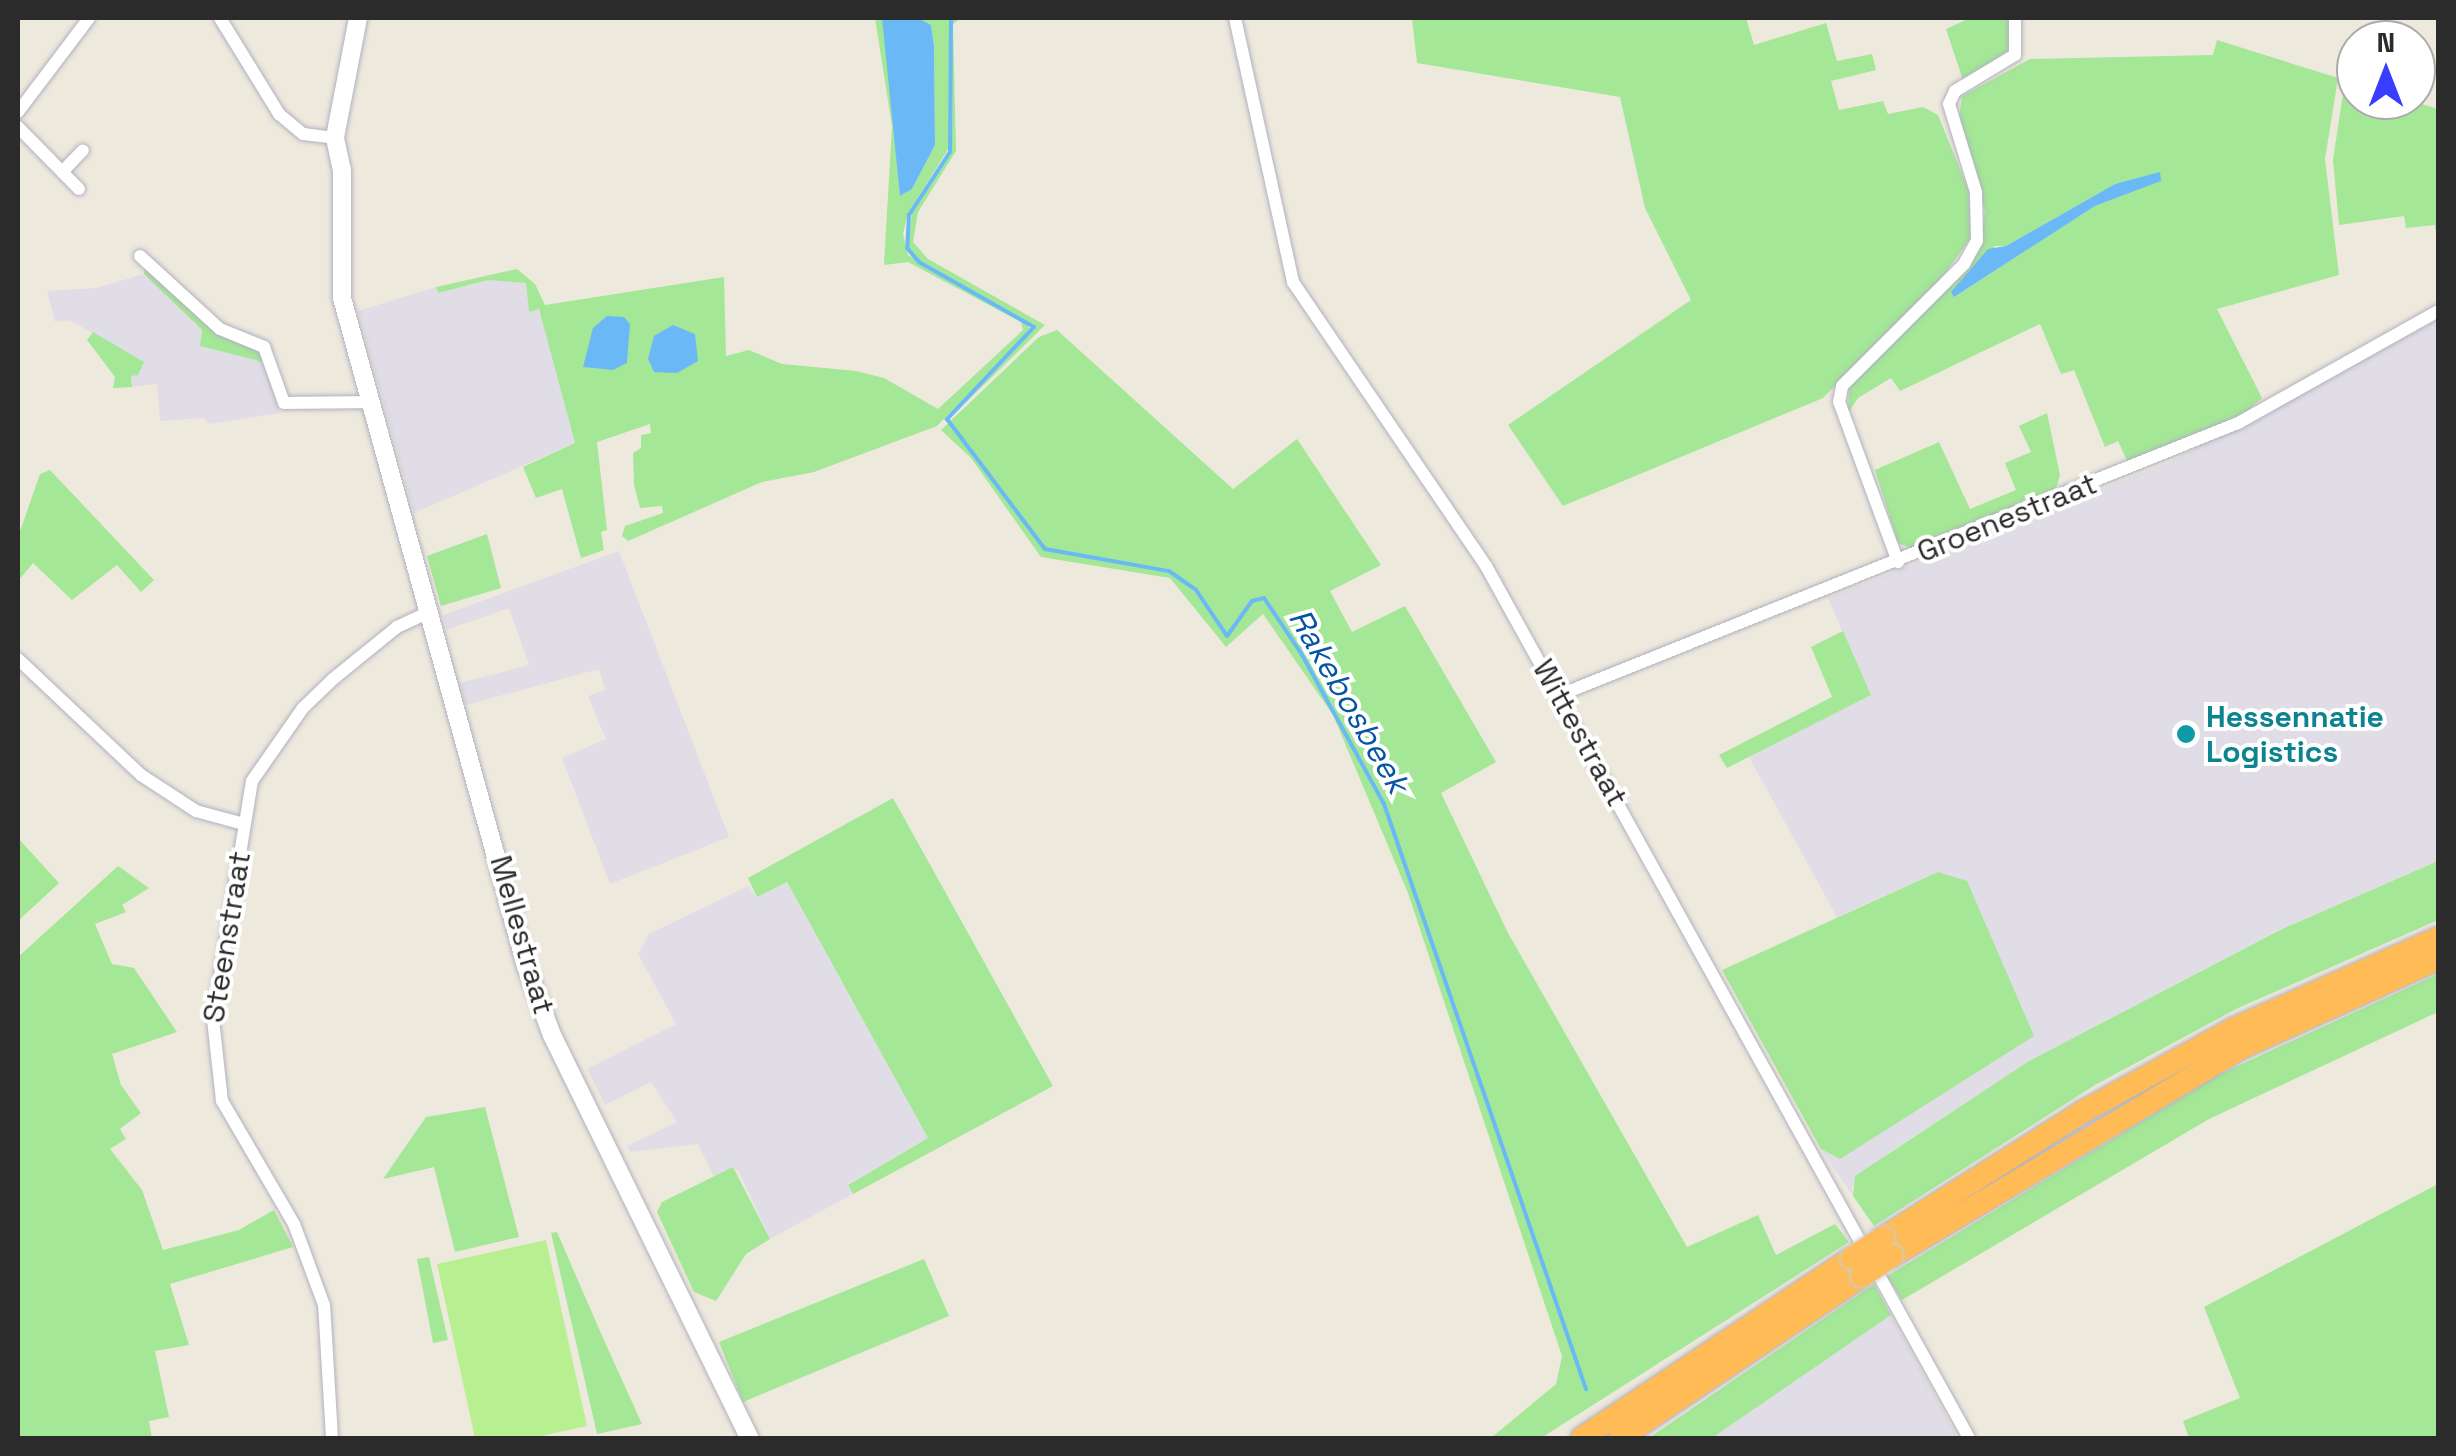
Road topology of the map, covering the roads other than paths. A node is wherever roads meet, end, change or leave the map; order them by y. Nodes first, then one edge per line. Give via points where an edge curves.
1 (90, 18) edge
2 (220, 18) edge
3 (358, 18) edge
4 (1234, 18) edge
5 (2015, 18) edge
6 (18, 112) edge
7 (18, 127) edge
8 (330, 138) junction
9 (83, 150) dead end
10 (62, 172) junction
11 (79, 189) dead end
12 (140, 256) dead end
13 (2438, 310) edge
14 (373, 402) junction
15 (1898, 562) junction
16 (431, 610) junction
17 (18, 659) edge
18 (1560, 694) junction
19 (244, 824) junction
20 (2438, 938) edge
21 (2438, 960) edge
22 (1888, 1247) junction
23 (1857, 1267) junction
24 (332, 1438) edge
25 (749, 1438) edge
26 (1582, 1438) edge
27 (1620, 1438) edge
28 (1969, 1438) edge

1 - 6 street
2 - 8 street via 279,114 302,134
3 - 8 street
4 - 18 street, Wittestraat via 1293,282 1420,461
5 - 15 street via 2015,55 1956,91 1949,104 1976,192 1977,241 1964,264 1842,386 1839,402
7 - 10 street
8 - 14 street, Mellestraat via 342,298
9 - 10 street
10 - 11 street
12 - 14 street via 220,329 264,347 284,403
13 - 15 street, Groenestraat via 2238,423
14 - 16 street, Mellestraat
15 - 18 street, Groenestraat
16 - 19 street, Steenstraat via 398,627 304,708 252,781
16 - 25 street, Mellestraat via 526,966 552,1034
17 - 19 street via 141,776 196,811
18 - 28 street, Wittestraat
19 - 24 street, Steenstraat via 212,1018 214,1068 222,1102 312,1268 324,1305
20 - 22 highway via 2233,1029 2084,1111
21 - 22 highway via 2241,1048
22 - 23 highway, bridge
23 - 26 highway
23 - 27 highway

